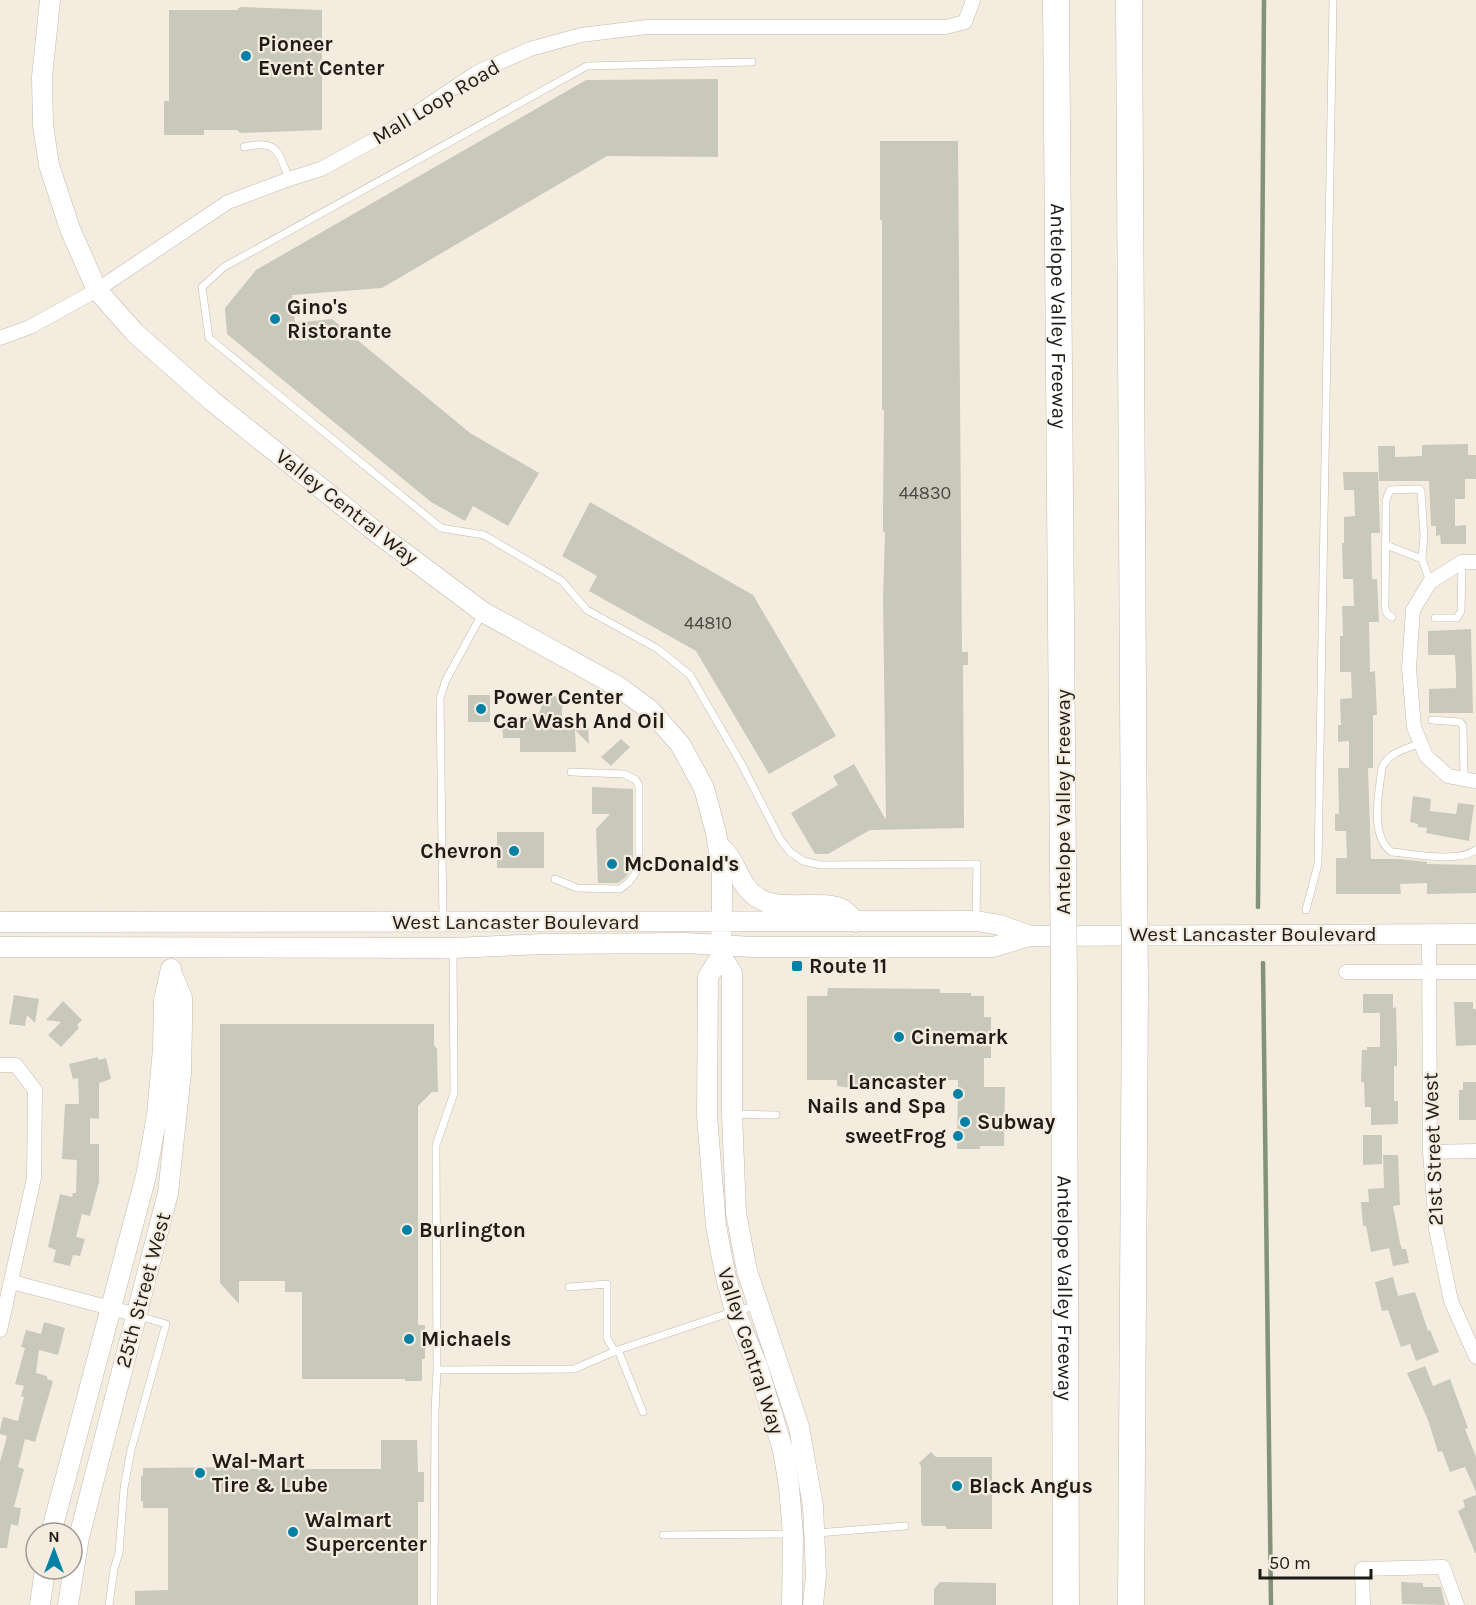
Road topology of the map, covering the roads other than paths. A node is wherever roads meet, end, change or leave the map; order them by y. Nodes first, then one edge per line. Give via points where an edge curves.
1 (50, 0) edge
2 (973, 0) edge
3 (1056, 0) edge
4 (1128, 0) edge
5 (1333, 0) edge
6 (752, 62) dead end
7 (244, 147) dead end
8 (289, 179) junction
9 (97, 290) junction
10 (0, 338) edge
11 (1386, 545) junction
12 (1422, 559) junction
13 (1462, 562) junction
14 (1476, 562) edge
15 (1430, 582) junction
16 (483, 612) junction
17 (1392, 617) dead end
18 (1435, 618) dead end
19 (1432, 720) dead end
20 (1421, 743) junction
21 (571, 772) dead end
22 (1470, 780) edge
23 (718, 845) junction
24 (1476, 849) edge
25 (555, 879) dead end
26 (1306, 910) dead end
27 (171, 921) junction
28 (723, 921) junction
29 (856, 921) junction
30 (976, 921) junction
31 (0, 922) edge
32 (443, 922) junction
33 (1429, 934) junction
34 (1476, 934) edge
35 (1030, 936) junction
36 (0, 947) edge
37 (171, 947) junction
38 (453, 948) junction
39 (722, 950) junction
40 (171, 972) junction
41 (1346, 972) dead end
42 (1429, 972) junction
43 (1476, 972) edge
44 (0, 1065) edge
45 (732, 1114) junction
46 (776, 1115) dead end
47 (1476, 1151) edge
48 (1430, 1152) junction
49 (12, 1282) junction
50 (569, 1287) dead end
51 (757, 1306) junction
52 (111, 1308) junction
53 (735, 1311) junction
54 (137, 1315) junction
55 (0, 1330) edge
56 (616, 1351) junction
57 (1476, 1357) edge
58 (436, 1370) junction
59 (643, 1412) dead end
60 (775, 1423) junction
61 (54, 1521) edge
62 (905, 1526) dead end
63 (815, 1533) junction
64 (793, 1534) junction
65 (663, 1535) dead end
66 (43, 1581) edge
67 (40, 1605) edge
68 (68, 1605) edge
69 (109, 1605) edge
70 (434, 1605) edge
71 (792, 1605) edge
72 (804, 1605) edge
73 (813, 1605) edge
74 (1066, 1605) edge
75 (1131, 1605) edge
76 (1363, 1605) edge
77 (1457, 1605) edge

1 - 9 street, Valley Central Way via 42,77 49,165 70,229
2 - 8 street, Mall Loop Road via 965,22 946,27 647,27 571,38 530,49 476,73 385,134 321,169
3 - 74 highway, Antelope Valley Freeway, bridge
4 - 75 highway, bridge via 1135,988
5 - 26 lane via 1318,864
6 - 30 lane via 587,66 224,267 202,287 209,338 441,528 484,535 561,581 587,610 658,649 690,675 790,852 821,866 977,864
7 - 8 lane via 272,145
8 - 9 street, Mall Loop Road via 228,202
9 - 10 street, Mall Loop Road via 30,327
9 - 16 street, Valley Central Way via 135,333 213,401
11 - 12 lane
11 - 12 lane via 1389,492 1419,489
11 - 17 lane via 1385,608
12 - 15 lane
13 - 14 street
13 - 15 street
13 - 18 lane via 1461,611 1457,618
15 - 20 street via 1413,610 1409,668 1414,727
16 - 23 street, Valley Central Way via 619,687 650,710 680,744 704,788
16 - 32 lane via 440,698
19 - 22 lane via 1454,720 1463,726
20 - 22 street via 1426,756 1448,776
20 - 24 lane via 1384,760 1378,819 1385,847 1392,852 1458,856
21 - 25 lane via 624,774 636,780 639,868 620,889 577,888
23 - 28 street, Valley Central Way
23 - 29 street via 733,861 746,888 759,899 775,904 842,909
27 - 31 street, West Lancaster Boulevard
27 - 32 street, West Lancaster Boulevard
27 - 37 street, 25th Street West
28 - 29 street, West Lancaster Boulevard
28 - 32 street, West Lancaster Boulevard
28 - 39 street, Valley Central Way
29 - 30 street, West Lancaster Boulevard
30 - 35 street, West Lancaster Boulevard
33 - 34 street, West Lancaster Boulevard
33 - 35 street, West Lancaster Boulevard
33 - 42 street, 21st Street West
35 - 39 street, West Lancaster Boulevard via 993,947
36 - 37 street, West Lancaster Boulevard
37 - 38 street, West Lancaster Boulevard
37 - 40 street, 25th Street West
38 - 39 street, West Lancaster Boulevard via 544,944
38 - 58 lane via 454,1093 435,1145
39 - 45 street, Valley Central Way via 732,973
39 - 53 street, Valley Central Way via 708,976 708,1116 716,1226
40 - 52 street, 25th Street West via 164,999 157,1115 149,1160
40 - 54 street, 25th Street West via 182,998 177,1118 168,1193
41 - 42 street, West Lancaster Boulevard
42 - 43 street, West Lancaster Boulevard
42 - 48 street, 21st Street West
44 - 49 street via 16,1065 35,1090 33,1178
45 - 46 lane
45 - 51 street, Valley Central Way via 736,1213
47 - 48 street
48 - 57 street, 21st Street West via 1436,1229 1450,1301
49 - 52 street
49 - 55 street
50 - 56 lane via 607,1284 607,1338
51 - 53 lane
51 - 63 street, Valley Central Way via 799,1427
52 - 54 street
52 - 61 street, 25th Street West
53 - 56 lane
53 - 60 street, Valley Central Way
54 - 68 street, 25th Street West via 79,1537
54 - 69 lane via 166,1324 130,1450
56 - 58 lane via 574,1369
56 - 59 lane
58 - 70 lane
60 - 63 street via 785,1434 802,1524
60 - 64 street, Valley Central Way via 789,1487
62 - 63 lane
63 - 73 street, Valley Central Way
64 - 65 lane
64 - 71 street, Valley Central Way
64 - 72 street via 805,1552
66 - 67 street
76 - 77 street via 1362,1569 1443,1568

